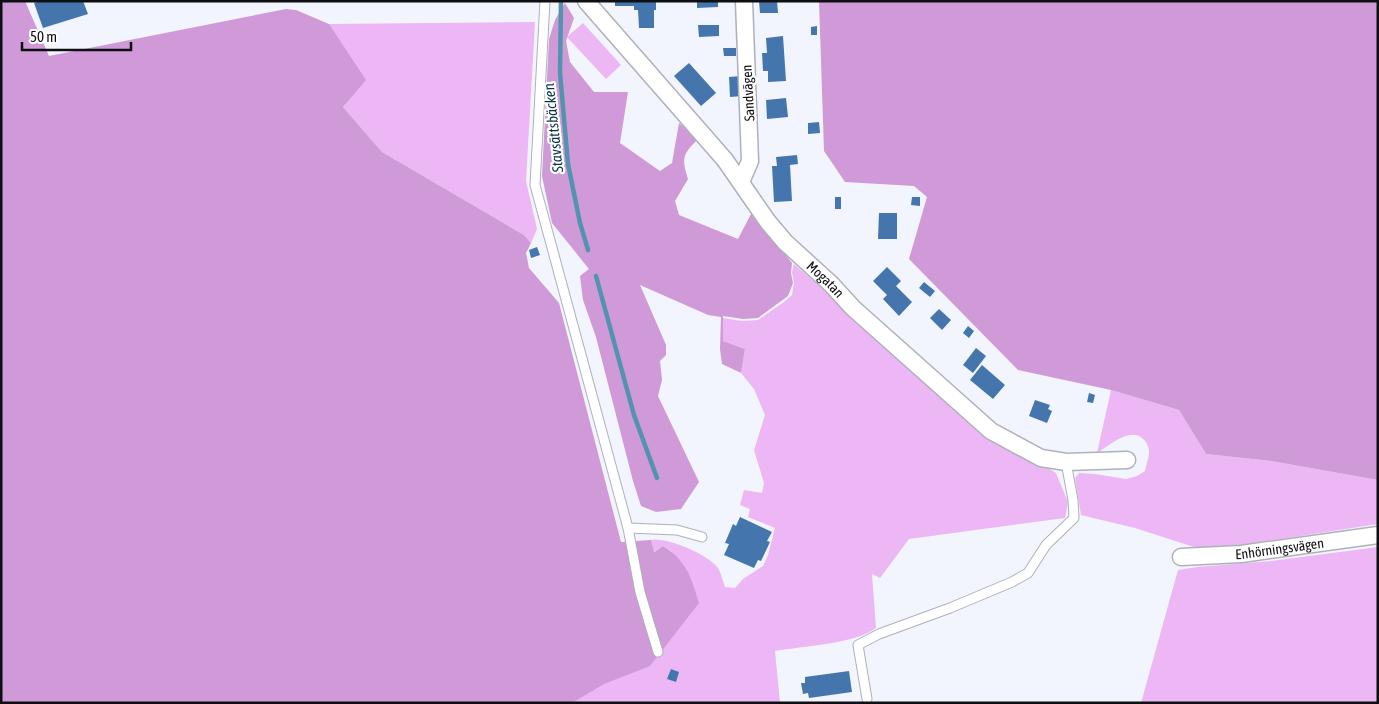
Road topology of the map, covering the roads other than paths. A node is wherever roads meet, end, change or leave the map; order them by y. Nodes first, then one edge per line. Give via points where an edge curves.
1 (545, 1) edge
2 (586, 1) edge
3 (744, 1) edge
4 (741, 182) junction
5 (1127, 460) dead end
6 (1066, 462) junction
7 (628, 528) junction
8 (1378, 535) edge
9 (702, 537) dead end
10 (1181, 557) dead end
11 (658, 652) dead end
12 (867, 699) dead end

1 - 7 lane via 535,185
2 - 4 street, Mogatan via 693,122
3 - 4 street, Sandvägen via 750,161
4 - 6 street, Mogatan via 785,242 991,431 1041,458
5 - 6 street, Mogatan
6 - 12 lane via 1074,518 1046,545 1028,573 858,645
7 - 9 lane via 677,530
7 - 11 lane via 640,592
8 - 10 street, Enhörningsvägen via 1241,554

